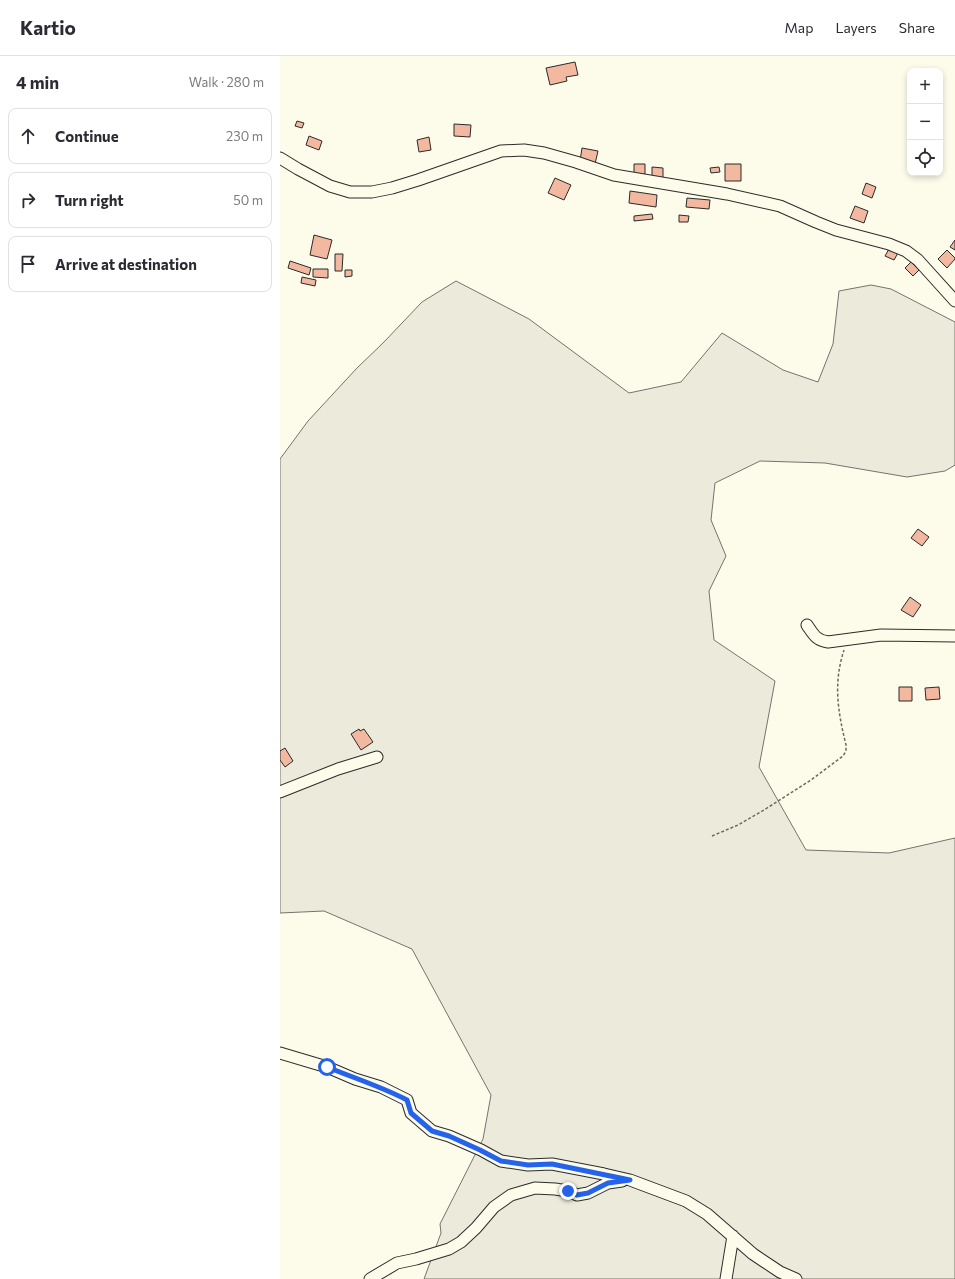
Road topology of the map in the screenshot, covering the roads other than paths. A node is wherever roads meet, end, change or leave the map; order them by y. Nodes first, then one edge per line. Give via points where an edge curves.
1 (280, 158) edge
2 (955, 301) edge
3 (807, 626) dead end
4 (955, 636) edge
5 (377, 757) dead end
6 (280, 792) edge
7 (280, 1052) edge
8 (630, 1180) junction
9 (733, 1236) junction
10 (370, 1279) edge
11 (726, 1279) edge
12 (796, 1279) edge

1 - 2 street via 330,186 350,192 372,192 412,182 501,151 524,150 544,153 614,176 727,194 780,206 836,230 889,244 906,251 918,260
3 - 4 street via 820,641 828,642 881,635
5 - 6 street
7 - 8 street via 396,1094 407,1100 411,1113 432,1131 449,1136 501,1161 528,1165 552,1164
8 - 9 street via 686,1201 707,1214
8 - 10 street via 608,1183 588,1193 577,1195 568,1191 535,1188 511,1195 494,1207 461,1242 449,1249 397,1263
9 - 11 street
9 - 12 street via 753,1254

